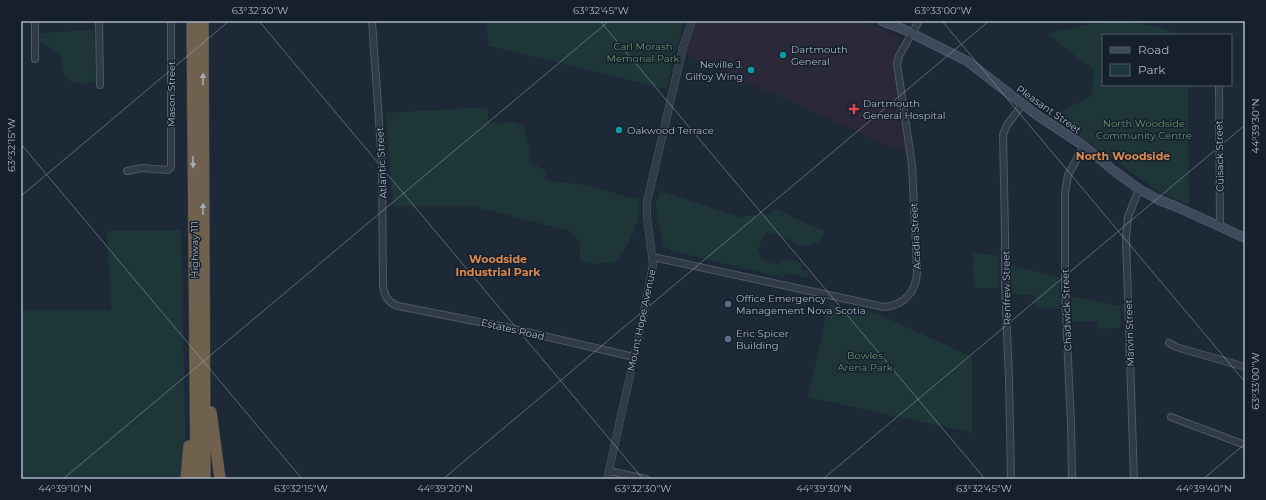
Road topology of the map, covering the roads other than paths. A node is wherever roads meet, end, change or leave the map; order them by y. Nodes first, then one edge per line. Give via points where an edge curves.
1 (35, 21) edge
2 (99, 21) edge
3 (172, 21) edge
4 (192, 21) edge
5 (202, 21) edge
6 (372, 21) edge
7 (692, 21) edge
8 (882, 21) edge
9 (918, 21) edge
10 (911, 34) junction
11 (35, 59) dead end
12 (100, 84) dead end
13 (1219, 86) edge
14 (1023, 104) junction
15 (1084, 146) junction
16 (127, 171) dead end
17 (1139, 189) junction
18 (1220, 227) junction
19 (1245, 238) edge
20 (194, 253) junction
21 (653, 257) junction
22 (392, 303) joint
23 (204, 318) junction
24 (1169, 342) dead end
25 (634, 357) junction
26 (1245, 367) edge
27 (1171, 417) dead end
28 (1245, 445) edge
29 (609, 471) junction
30 (186, 479) edge
31 (196, 479) edge
32 (205, 479) edge
33 (220, 479) edge
34 (607, 479) edge
35 (646, 479) edge
36 (1011, 479) edge
37 (1072, 479) edge
38 (1134, 479) edge

1 - 11 street
2 - 12 street
3 - 16 street, Mason Street via 170,167 168,170 141,168
4 -> 20 highway, Highway 111
23 -> 5 highway, Highway 111
6 - 22 street, Atlantic Street via 382,164 384,289
7 - 21 street, Mount Hope Avenue via 683,47 647,202
8 - 10 main road, Pleasant Street
9 - 10 street, Acadia Street
10 - 14 main road, Pleasant Street via 967,61
10 - 21 street, Acadia Street via 897,64 912,165 917,268 915,286 907,298 898,304 884,307
13 - 18 street, Cuisack Street
14 - 15 main road, Pleasant Street
14 - 36 street, Renfrew Street via 1004,129 1002,141
15 - 17 main road, Pleasant Street
15 - 37 street, Chadwick Street via 1068,175 1065,193 1065,289
17 - 18 main road, Pleasant Street
17 - 38 street, Marvin Street via 1128,217 1126,238
18 - 19 main road, Pleasant Street
20 - 30 highway via 190,438
20 - 31 highway, Highway 111
21 - 25 street, Mount Hope Avenue
22 - 25 street, Estates Road
23 - 32 highway, Highway 111
23 - 33 highway via 207,330 212,430
24 - 26 street via 1176,347
25 - 29 street, Mount Hope Avenue
27 - 28 street
29 - 34 street, Mount Hope Avenue
29 - 35 street

